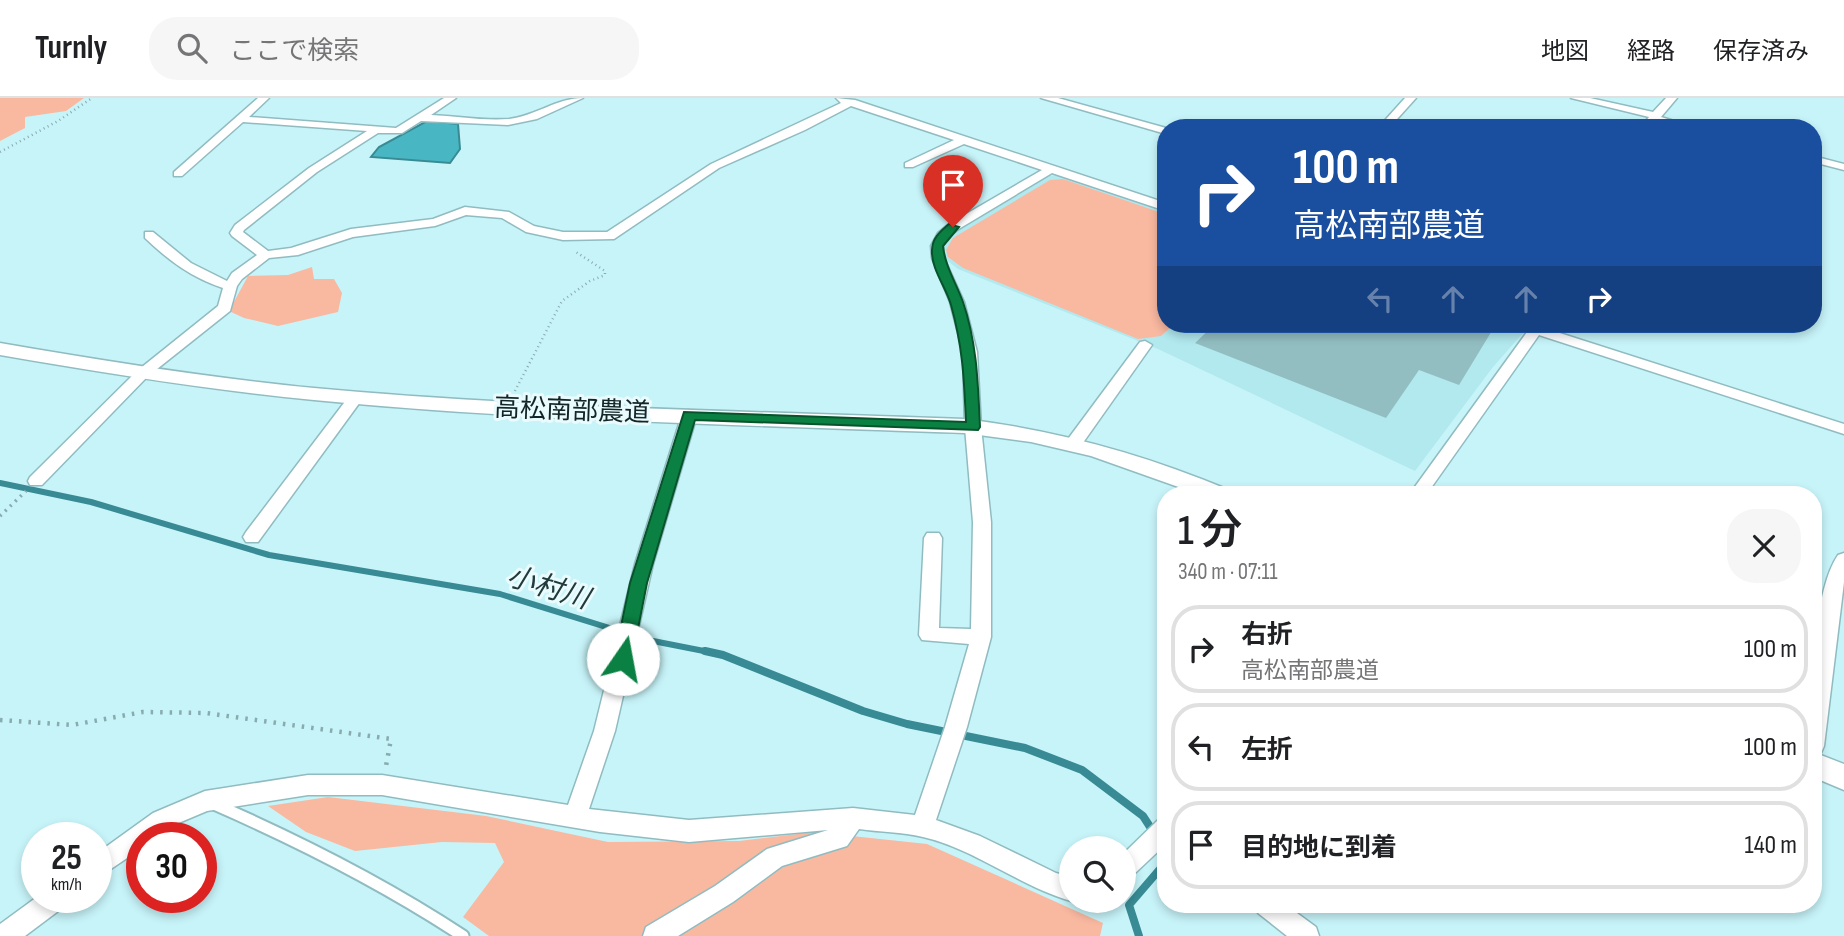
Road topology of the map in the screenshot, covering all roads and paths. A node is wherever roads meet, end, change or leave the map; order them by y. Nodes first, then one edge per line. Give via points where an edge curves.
1 (92, 98) edge
2 (264, 98) edge
3 (451, 98) edge
4 (578, 98) edge
5 (1046, 98) edge
6 (1411, 98) edge
7 (1576, 98) edge
8 (1672, 98) edge
9 (853, 101) edge
10 (1655, 117) junction
11 (422, 118) junction
12 (238, 119) junction
13 (1391, 119) edge
14 (1662, 119) edge
15 (1157, 129) edge
16 (376, 130) junction
17 (963, 140) junction
18 (0, 152) edge
19 (1822, 161) edge
20 (909, 165) dead end
21 (1844, 167) edge
22 (1051, 169) junction
23 (178, 174) dead end
24 (1157, 204) edge
25 (149, 235) dead end
26 (570, 236) junction
27 (265, 255) junction
28 (230, 286) junction
29 (1535, 333) edge
30 (1557, 333) edge
31 (1145, 345) dead end
32 (0, 349) edge
33 (142, 374) junction
34 (355, 398) junction
35 (506, 408) junction
36 (689, 415) junction
37 (973, 427) junction
38 (1844, 429) edge
39 (1074, 443) junction
40 (36, 481) dead end
41 (1201, 486) edge
42 (1424, 486) edge
43 (25, 492) dead end
44 (0, 516) edge
45 (252, 537) dead end
46 (933, 538) dead end
47 (1844, 561) edge
48 (981, 637) junction
49 (1822, 678) edge
50 (0, 720) edge
51 (1822, 768) edge
52 (1844, 777) edge
53 (382, 785) junction
54 (205, 801) junction
55 (575, 816) junction
56 (853, 818) junction
57 (923, 826) junction
58 (1157, 837) edge
59 (112, 856) edge
60 (1136, 857) edge
61 (1059, 886) edge
62 (35, 913) edge
63 (1277, 913) edge
64 (4, 936) edge
65 (463, 936) edge
66 (655, 936) edge
67 (1307, 936) edge

1 - 18 path
2 - 12 street
3 - 11 street
4 - 11 street via 508,122
5 - 15 street
6 - 13 street
7 - 10 street
8 - 10 street
9 - 17 street
9 - 26 street via 715,166 610,236
10 - 14 street
11 - 16 street via 398,131
12 - 16 street
12 - 23 street
16 - 27 street via 313,170 239,228 236,233
17 - 20 street
17 - 22 street
19 - 21 street
22 - 24 street
22 - 37 street via 953,227 937,246 970,352
25 - 28 street via 180,264
26 - 27 street via 530,229 505,215 465,211 435,222 351,233 293,252
26 - 35 path via 568,247 605,275 562,301
27 - 28 street
28 - 33 street via 225,308
29 - 42 street
30 - 38 street
31 - 39 street
32 - 33 street, 高松南部農道
33 - 34 street, 高松南部農道
33 - 40 street
34 - 35 street, 高松南部農道
34 - 45 street
35 - 36 street, 高松南部農道
36 - 37 street, 高松南部農道
36 - 55 street via 639,583 592,777
37 - 39 street, 高松南部農道
37 - 48 street via 982,522
39 - 41 street, 高松南部農道
43 - 44 path
46 - 48 street via 929,635
47 - 49 street via 1836,572
48 - 57 street
50 - 53 path via 72,725 143,712 206,713 391,739
51 - 52 street
53 - 54 street via 308,785
53 - 55 street
54 - 59 street via 161,820
54 - 65 lane via 286,834 373,879
55 - 56 street via 689,831
56 - 57 street
56 - 66 street via 839,838 775,857
57 - 61 street
58 - 60 street
62 - 64 street
63 - 67 street

